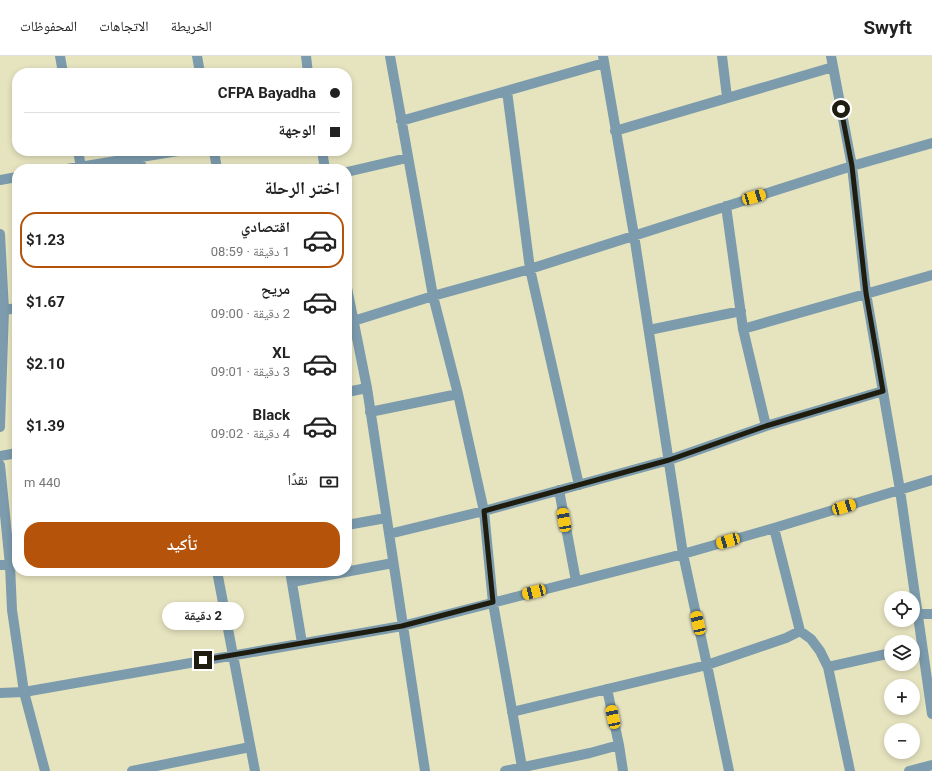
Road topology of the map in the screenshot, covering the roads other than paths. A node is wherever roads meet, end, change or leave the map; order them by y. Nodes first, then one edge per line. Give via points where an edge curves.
1 (60, 56) edge
2 (197, 56) edge
3 (306, 56) edge
4 (390, 56) edge
5 (722, 56) edge
6 (831, 56) edge
7 (603, 60) edge
8 (833, 67) junction
9 (62, 68) edge
10 (199, 68) edge
11 (307, 68) edge
12 (507, 91) junction
13 (727, 97) junction
14 (401, 121) junction
15 (615, 131) junction
16 (932, 143) edge
17 (146, 156) edge
18 (139, 157) junction
19 (408, 158) junction
20 (99, 164) edge
21 (141, 164) edge
22 (852, 166) junction
23 (352, 171) edge
24 (12, 178) edge
25 (0, 180) edge
26 (726, 206) junction
27 (0, 234) edge
28 (634, 235) junction
29 (530, 269) junction
30 (932, 275) edge
31 (866, 293) junction
32 (433, 296) junction
33 (12, 309) edge
34 (4, 310) junction
35 (741, 311) junction
36 (352, 322) edge
37 (744, 329) junction
38 (649, 330) junction
39 (352, 331) edge
40 (367, 388) junction
41 (352, 391) edge
42 (883, 391) junction
43 (458, 394) junction
44 (370, 412) junction
45 (766, 426) junction
46 (0, 427) edge
47 (12, 454) edge
48 (0, 456) edge
49 (669, 460) junction
50 (0, 465) edge
51 (932, 480) edge
52 (578, 485) junction
53 (559, 490) junction
54 (900, 490) junction
55 (484, 511) junction
56 (386, 518) junction
57 (352, 524) edge
58 (774, 528) junction
59 (388, 534) junction
60 (683, 554) junction
61 (393, 563) junction
62 (5, 565) edge
63 (352, 571) edge
64 (218, 576) edge
65 (291, 576) edge
66 (324, 576) edge
67 (576, 581) junction
68 (292, 582) junction
69 (914, 591) edge
70 (493, 602) junction
71 (920, 614) edge
72 (932, 614) edge
73 (402, 626) junction
74 (800, 632) junction
75 (302, 643) junction
76 (233, 655) junction
77 (884, 655) edge
78 (920, 660) edge
79 (707, 665) junction
80 (828, 667) junction
81 (607, 689) junction
82 (24, 692) junction
83 (0, 693) edge
84 (512, 712) junction
85 (932, 714) edge
86 (619, 745) junction
87 (250, 747) junction
88 (932, 765) edge
89 (522, 767) junction
90 (164, 768) edge
91 (45, 771) edge
92 (132, 771) edge
93 (255, 771) edge
94 (425, 771) edge
95 (504, 771) edge
96 (623, 771) edge
97 (729, 771) edge
98 (850, 771) edge
99 (908, 771) edge

1 - 9 street
2 - 10 street
3 - 11 street
4 - 14 street
5 - 13 street
6 - 8 street
7 - 12 street
7 - 15 street
8 - 13 street
8 - 22 street
12 - 14 street
12 - 29 street
13 - 15 street
14 - 19 street
15 - 28 street
16 - 22 street
17 - 18 street
18 - 20 street
18 - 21 street
19 - 23 street
19 - 32 street
22 - 26 street
22 - 31 street
24 - 25 street
26 - 28 street
26 - 35 street
27 - 34 street
28 - 29 street
28 - 38 street
29 - 32 street
29 - 52 street
30 - 31 street
31 - 37 street
31 - 42 street
32 - 36 street
32 - 43 street
33 - 34 street
34 - 46 street
35 - 37 street
35 - 38 street
37 - 45 street
38 - 49 street
39 - 40 street
40 - 41 street
40 - 44 street
42 - 45 street
42 - 54 street
43 - 44 street
43 - 55 street
44 - 56 street
45 - 49 street
47 - 48 street
49 - 52 street
49 - 60 street
50 - 62 street
51 - 54 street
52 - 53 street
53 - 55 street
53 - 67 street
54 - 58 street
54 - 69 street
55 - 59 street
55 - 70 street
56 - 57 street
56 - 59 street
58 - 60 street
58 - 74 street
59 - 61 street
60 - 67 street
60 - 79 street
61 - 63 street
61 - 73 street
62 - 82 street
64 - 76 street
65 - 68 street
66 - 68 street
67 - 70 street
68 - 75 street
70 - 73 street
70 - 84 street
71 - 72 street
73 - 75 street
73 - 94 street
74 - 79 street
74 - 80 street via 811,639
75 - 76 street
76 - 82 street
76 - 87 street
77 - 80 street
78 - 85 street
79 - 81 street
79 - 97 street
80 - 98 street
81 - 84 street
81 - 86 street
82 - 83 street
82 - 91 street
84 - 89 street
86 - 89 street
86 - 96 street
87 - 90 street
87 - 93 street
88 - 99 street
89 - 95 street
90 - 92 street

